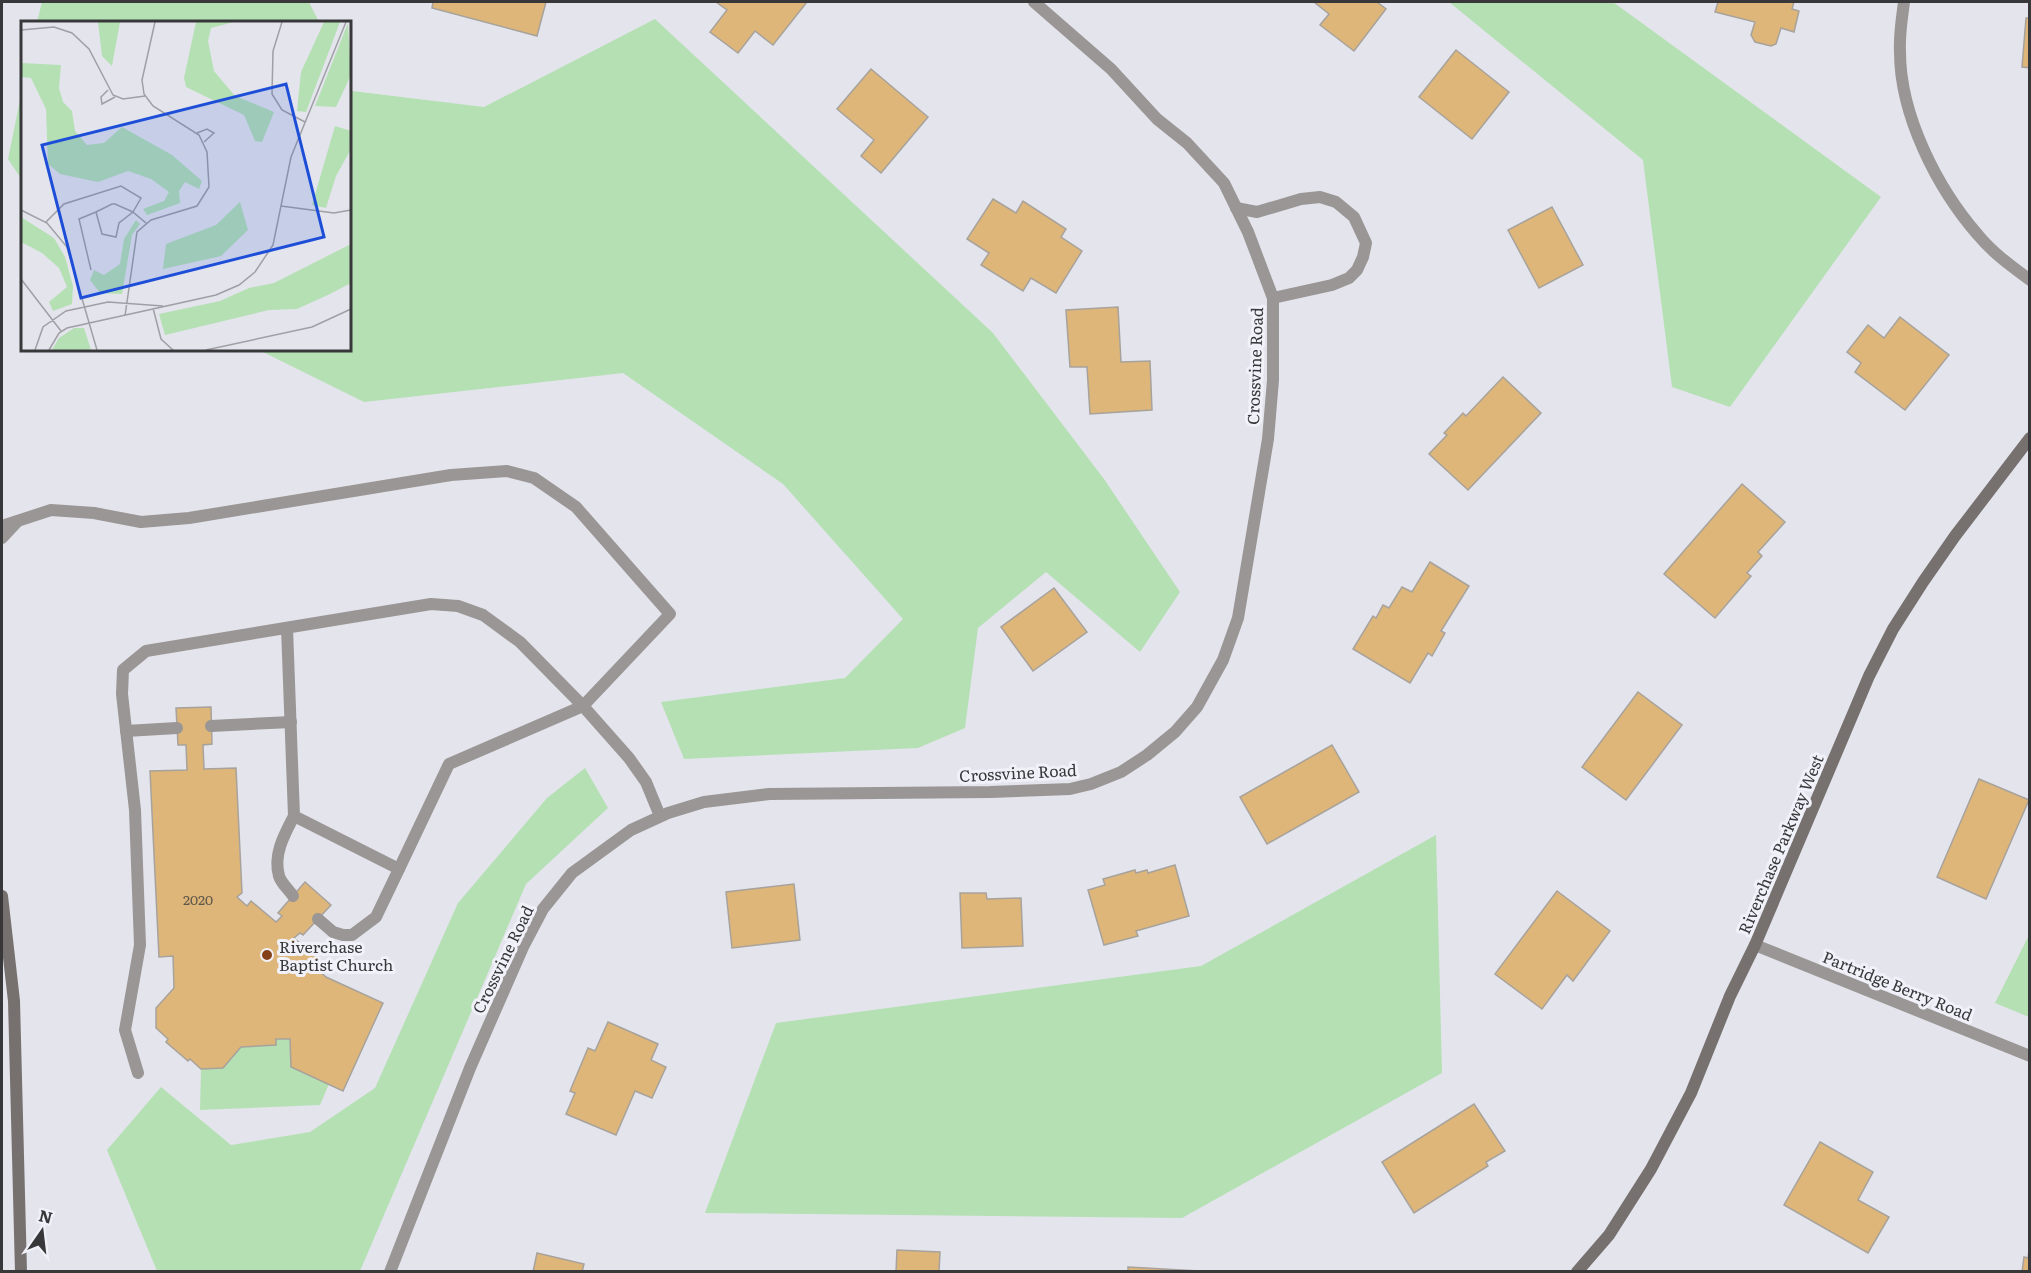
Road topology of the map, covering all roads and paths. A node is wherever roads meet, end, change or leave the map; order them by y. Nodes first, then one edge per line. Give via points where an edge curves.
1 (1034, 2) edge
2 (1904, 2) edge
3 (1236, 208) junction
4 (2030, 280) edge
5 (1273, 298) junction
6 (2030, 438) edge
7 (19, 520) junction
8 (2, 526) edge
9 (2, 538) edge
10 (287, 628) junction
11 (582, 706) junction
12 (291, 722) junction
13 (211, 726) dead end
14 (177, 728) dead end
15 (126, 731) junction
16 (294, 816) junction
17 (660, 816) junction
18 (399, 870) junction
19 (2, 896) edge
20 (293, 896) dead end
21 (318, 919) dead end
22 (1755, 945) junction
23 (2030, 1056) edge
24 (138, 1073) dead end
25 (21, 1272) edge
26 (390, 1272) edge
27 (1577, 1272) edge

1 - 3 street, Crossvine Road via 1187,143 1224,183
2 - 4 street via 1899,52 1910,117 1944,192 1978,236
3 - 5 street, Crossvine Road
3 - 5 street via 1257,212 1320,197 1336,202 1354,217 1366,243 1357,270 1349,278
5 - 17 street, Crossvine Road via 1268,439 1238,618 1223,660 1197,707 1175,732 1121,772 1070,789 770,794 704,801
6 - 22 street, Riverchase Parkway West via 1949,545 1893,629 1869,676
7 - 8 street
7 - 9 street
7 - 11 street via 51,510 141,522 189,518 451,475 507,471 534,478 576,507 670,614
10 - 11 street via 431,604 458,606 483,615 520,642
10 - 12 street
10 - 15 street via 146,651 123,670
11 - 17 street via 646,782
11 - 18 street via 449,764
12 - 13 street
12 - 16 street
14 - 15 street
15 - 24 street via 135,810 140,945 124,1030
16 - 18 street
16 - 20 street via 278,852 279,877
17 - 26 street, Crossvine Road via 630,830 572,873 543,909 470,1068
18 - 21 street via 376,918 352,935 333,932
19 - 25 street via 14,1001
22 - 23 street, Partridge Berry Road
22 - 27 street, Riverchase Parkway West via 1691,1094 1651,1169 1609,1235

